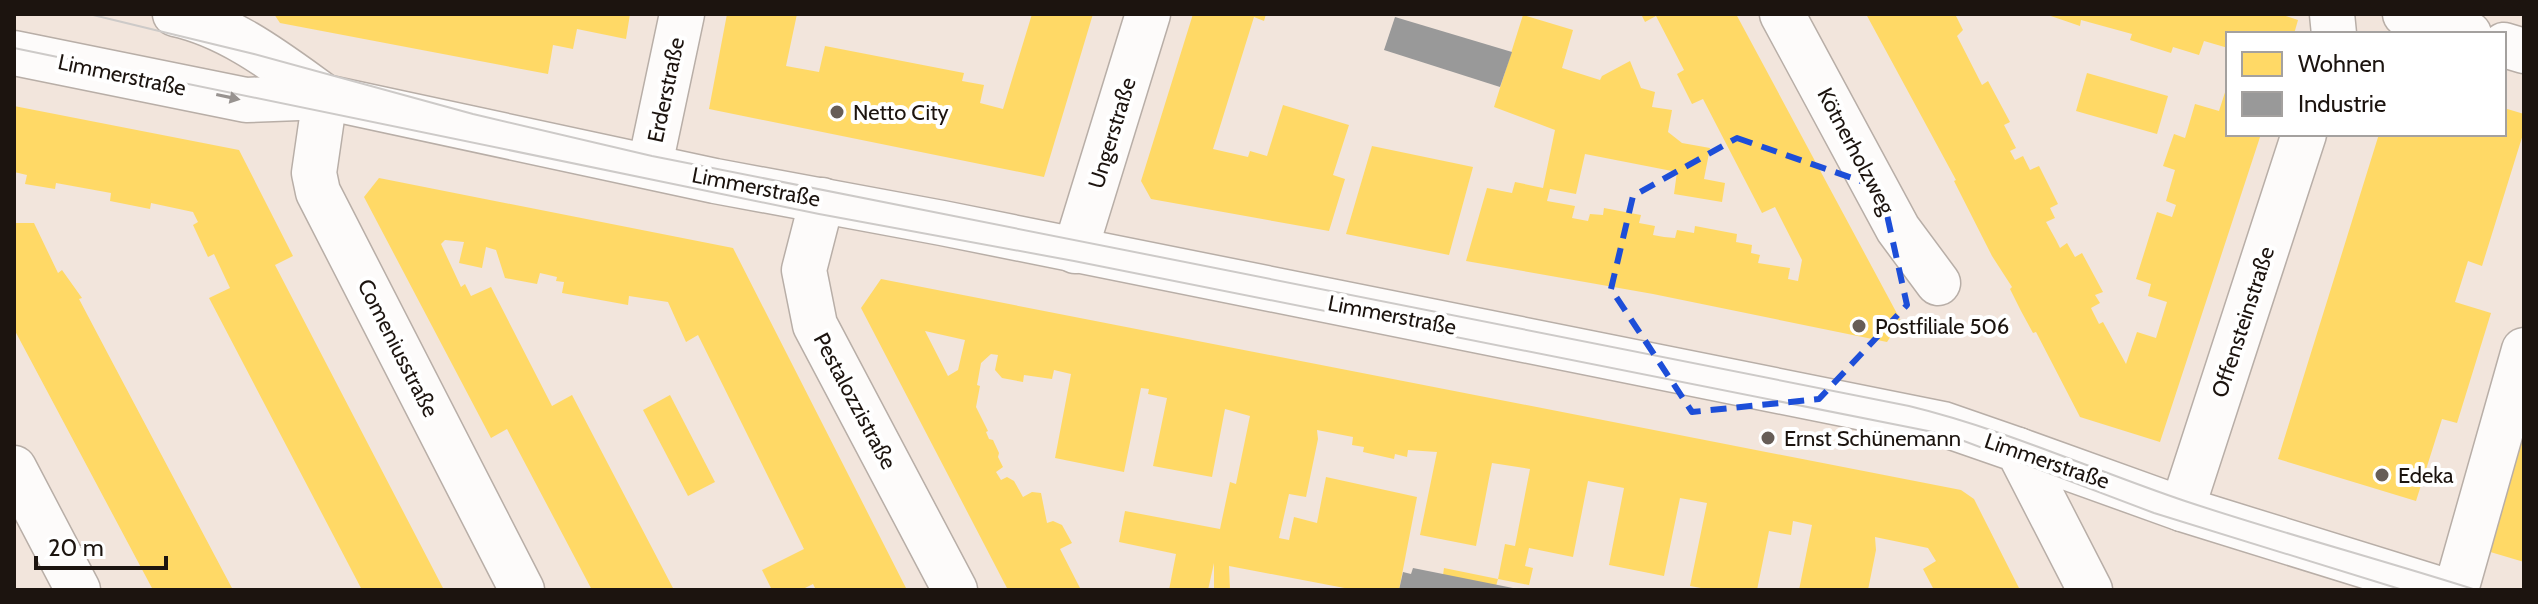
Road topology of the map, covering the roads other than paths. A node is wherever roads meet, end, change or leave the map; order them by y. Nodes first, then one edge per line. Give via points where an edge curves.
1 (175, 14) edge
2 (682, 14) edge
3 (1148, 14) edge
4 (1782, 14) edge
5 (2405, 14) edge
6 (224, 23) edge
7 (2463, 32) edge
8 (14, 53) edge
9 (325, 97) junction
10 (2303, 136) edge
11 (650, 165) junction
12 (822, 200) junction
13 (1075, 251) junction
14 (1938, 283) dead end
15 (2524, 350) edge
16 (2018, 450) junction
17 (14, 468) edge
18 (2171, 505) junction
19 (78, 590) edge
20 (522, 590) edge
21 (955, 590) edge
22 (2090, 590) edge
23 (2443, 590) edge
24 (2456, 590) edge

1 - 6 street, Limmerstraße
2 - 11 street, Erderstraße
3 - 13 street, Ungerstraße
4 - 14 street, Kötnerholzweg via 1898,229
5 - 7 street
6 - 9 street, Limmerstraße
8 -> 9 street, Limmerstraße via 246,100
9 - 11 street, Limmerstraße
9 - 20 street, Comeniusstraße via 314,173 318,192
10 - 18 street, Offensteinstraße via 2207,431
11 - 12 street, Limmerstraße
12 - 13 street, Limmerstraße
12 - 21 street, Pestalozzistraße via 804,270 815,325
13 - 16 street, Limmerstraße via 1943,424
15 - 24 street
16 - 18 street, Limmerstraße
16 - 22 street
17 - 19 street
18 - 23 street, Limmerstraße

